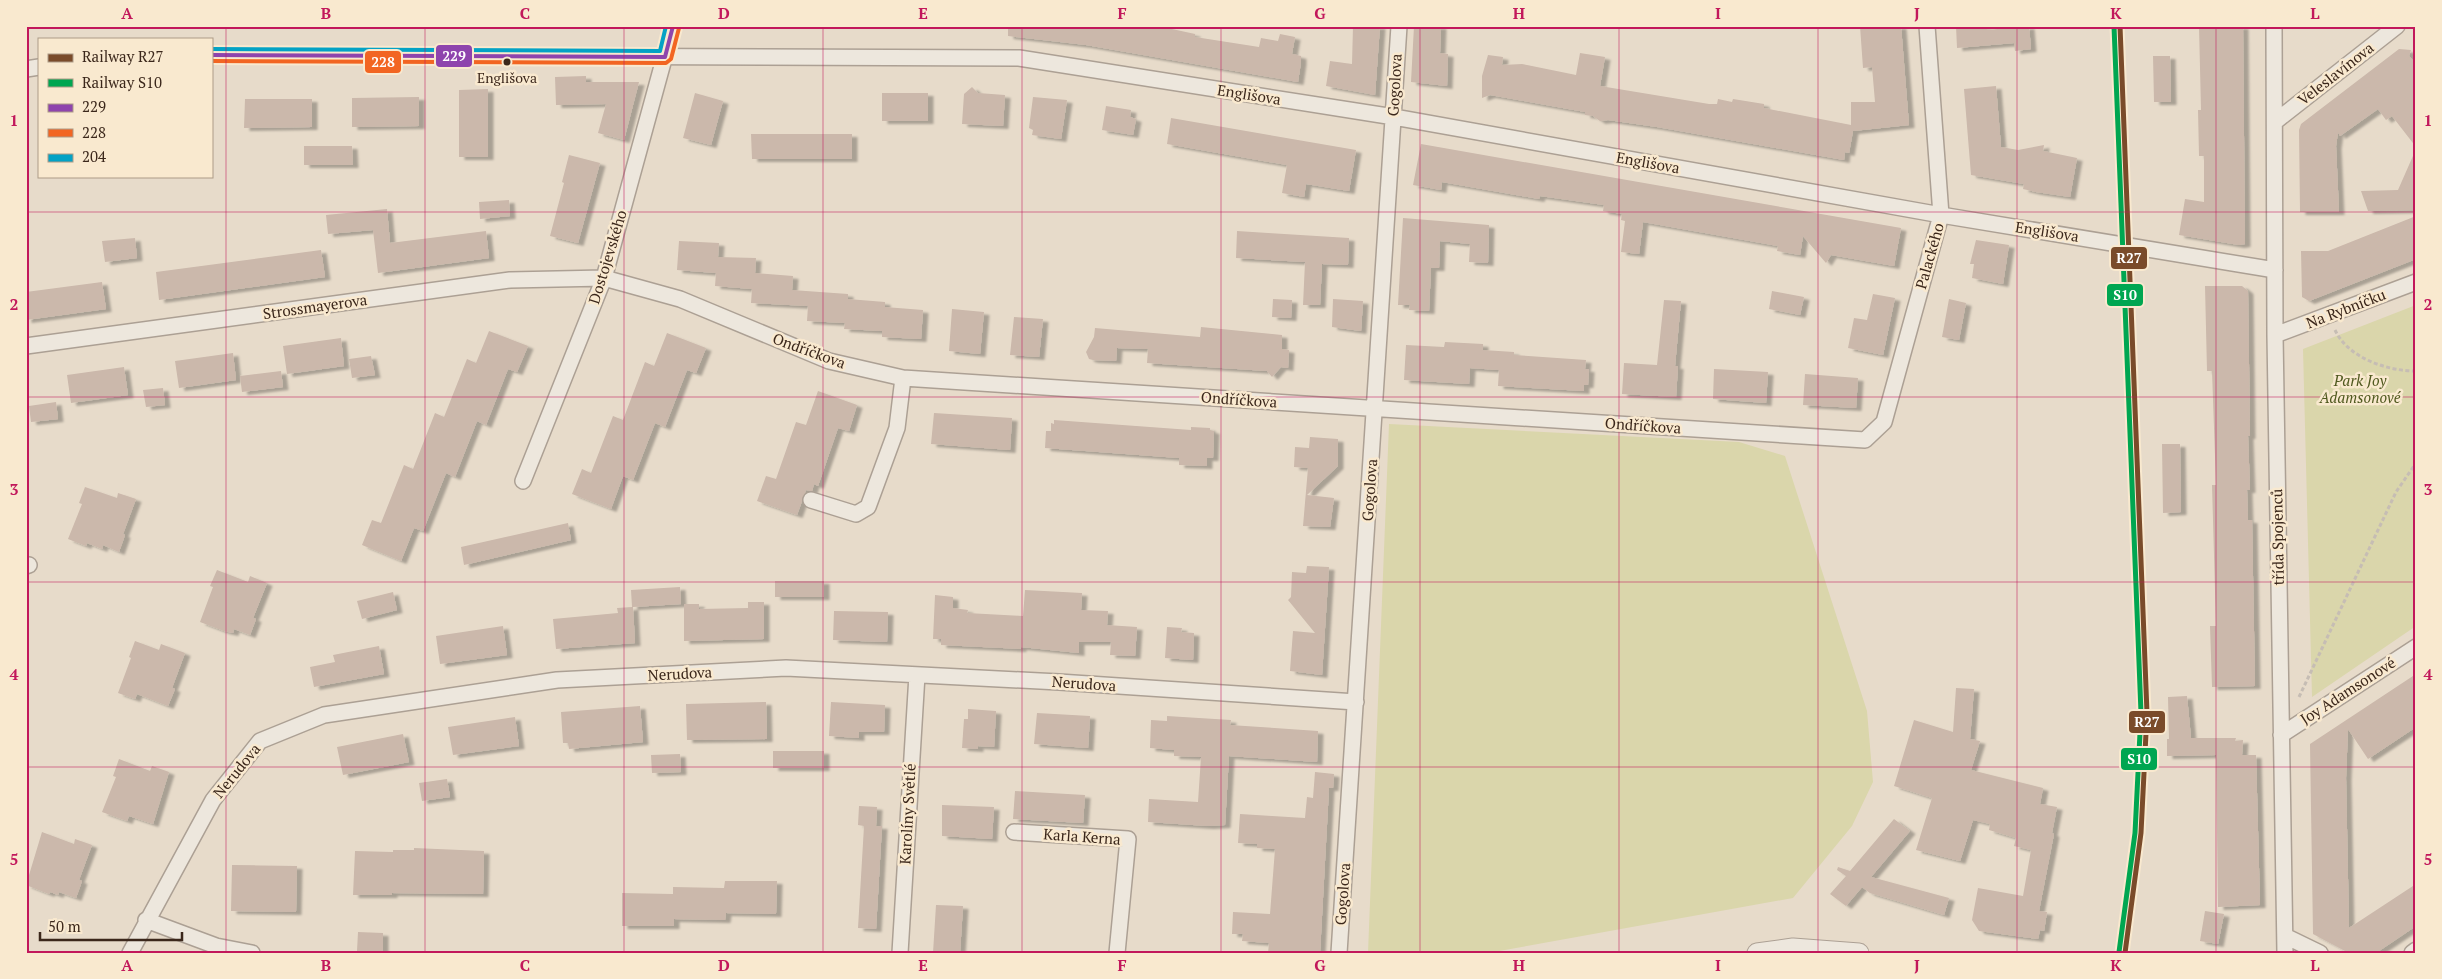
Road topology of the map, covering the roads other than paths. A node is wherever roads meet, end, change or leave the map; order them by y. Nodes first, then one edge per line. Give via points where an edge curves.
1 (674, 26) edge
2 (1399, 26) edge
3 (1927, 26) edge
4 (2274, 26) edge
5 (2397, 26) edge
6 (212, 55) edge
7 (665, 57) junction
8 (1394, 118) junction
9 (2276, 121) junction
10 (1941, 215) junction
11 (2275, 270) junction
12 (604, 278) junction
13 (2416, 282) edge
14 (2275, 335) junction
15 (26, 346) edge
16 (903, 378) junction
17 (1375, 409) junction
18 (1884, 422) joint
19 (523, 481) dead end
20 (811, 500) dead end
21 (2416, 648) edge
22 (916, 675) junction
23 (1356, 702) junction
24 (2281, 735) junction
25 (1014, 832) dead end
26 (146, 920) junction
27 (2285, 936) junction
28 (2416, 950) edge
29 (130, 953) edge
30 (252, 953) edge
31 (900, 953) edge
32 (1117, 953) edge
33 (1339, 953) edge
34 (1756, 953) edge
35 (1859, 953) edge
36 (2285, 953) edge
37 (2320, 953) edge
38 (2412, 953) edge

1 - 7 street, Dostojevského
2 - 8 street, Gogolova
3 - 10 street, Palackého
4 - 9 street, třída Spojenců
5 - 9 street, Veleslavínova
6 - 7 street, Englišova
7 - 8 street, Englišova via 1019,58
7 - 12 street, Dostojevského
8 - 10 street, Englišova
8 - 17 street, Gogolova
9 - 11 street, třída Spojenců
10 - 11 street, Englišova
10 - 18 street, Palackého
11 - 14 street, třída Spojenců
12 - 15 street, Strossmayerova via 510,280
12 - 16 street, Ondříčkova via 680,299 829,361
12 - 19 street, Dostojevského
13 - 14 street, Na Rybníčku
14 - 24 street, třída Spojenců
16 - 17 street, Ondříčkova
16 - 20 street via 897,428 868,507 856,514
17 - 18 street, Ondříčkova via 1865,440
17 - 23 street, Gogolova
21 - 24 street, Joy Adamsonové
22 - 23 street, Nerudova
22 - 26 street, Nerudova via 786,668 557,680 324,715 260,741 213,800
22 - 31 street, Karolíny Světlé
23 - 33 street, Gogolova
24 - 27 street, třída Spojenců
25 - 32 street, Karla Kerna via 1128,839
26 - 29 street, Nerudova
26 - 30 street via 216,946
27 - 36 street, třída Spojenců
27 - 37 street
28 - 38 street
34 - 35 street via 1793,948

